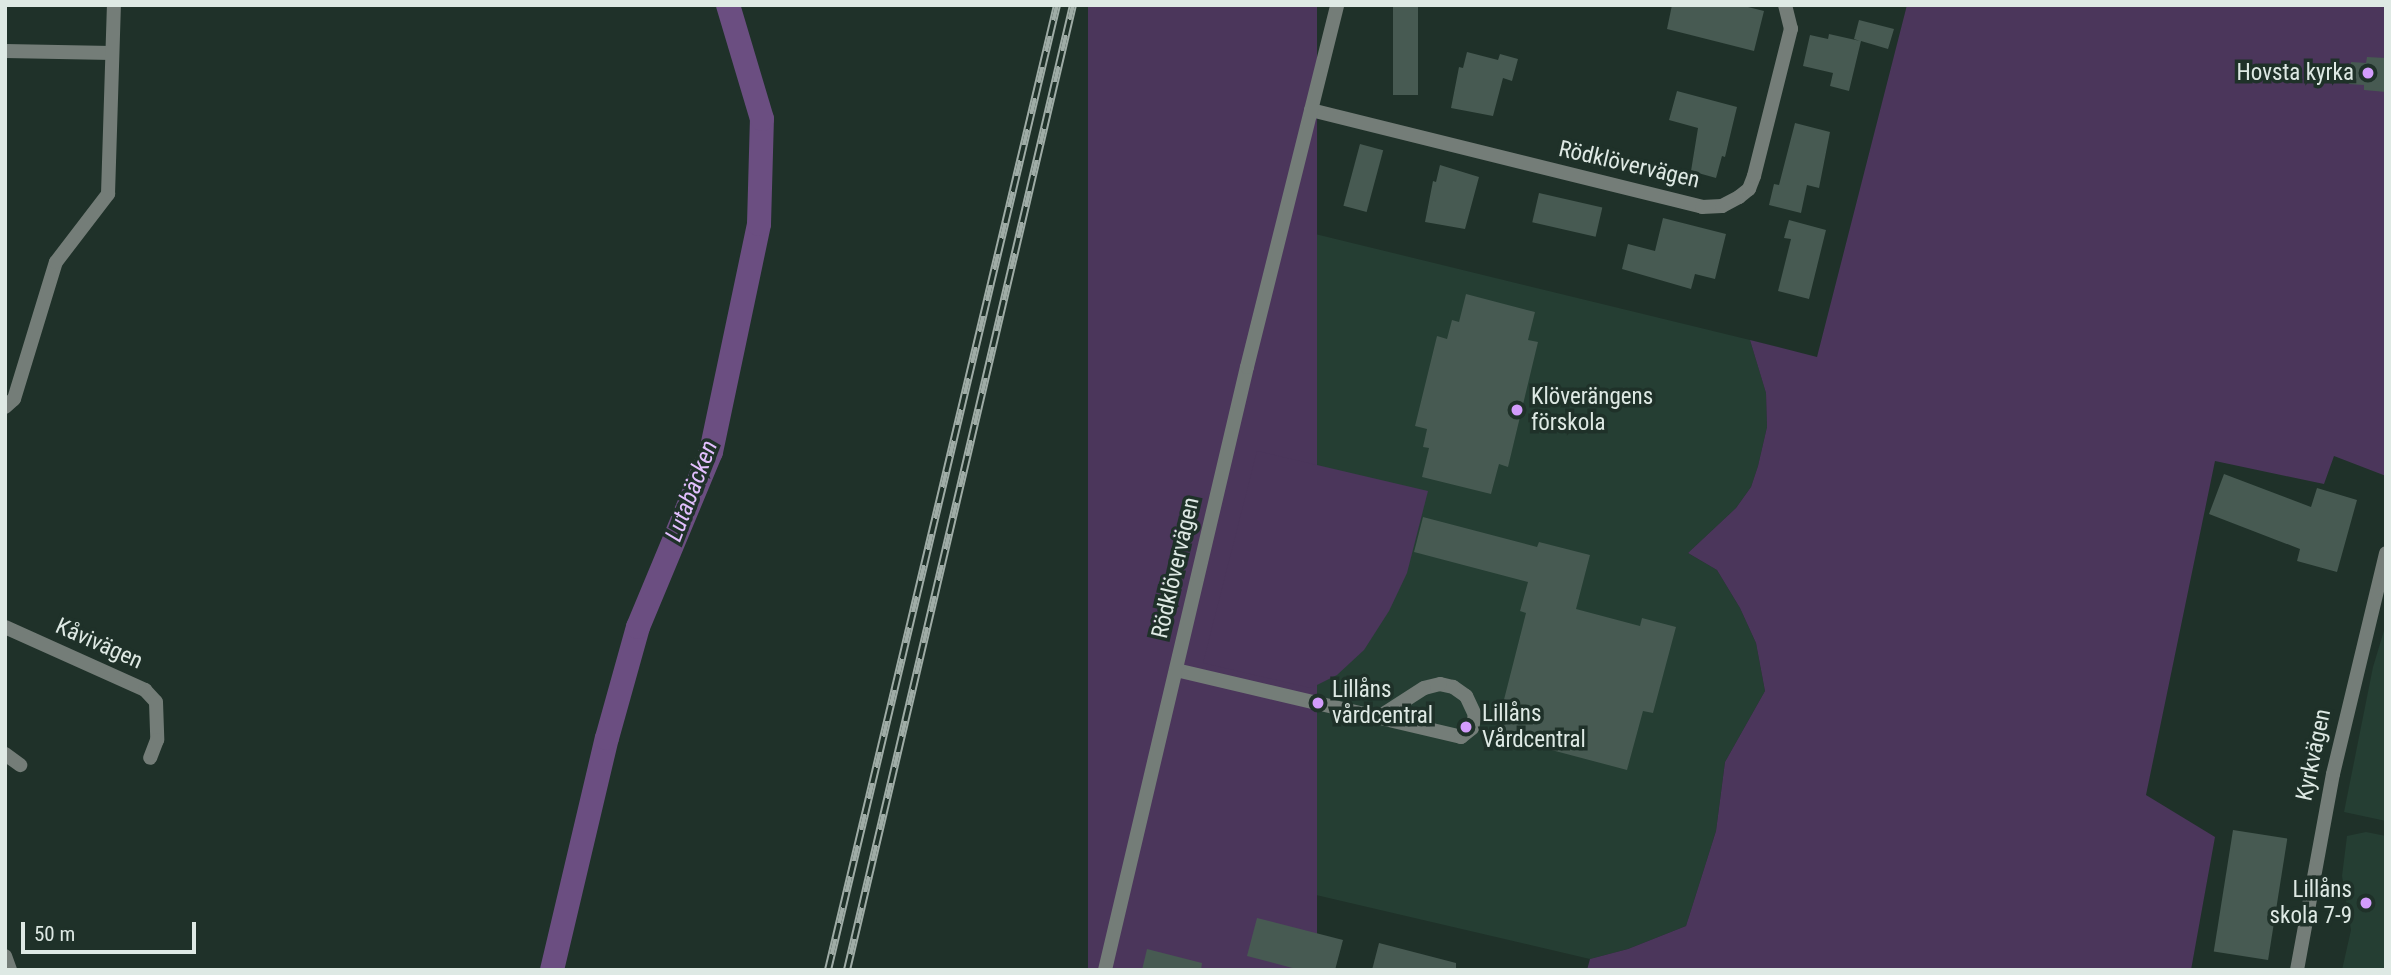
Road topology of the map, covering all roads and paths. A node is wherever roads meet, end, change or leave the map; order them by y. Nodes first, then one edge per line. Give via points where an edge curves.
1 (114, 5) edge
2 (1337, 5) edge
3 (1785, 5) edge
4 (5, 51) edge
5 (112, 53) junction
6 (1311, 110) junction
7 (5, 407) edge
8 (2386, 553) edge
9 (5, 627) edge
10 (1175, 670) junction
11 (1379, 717) junction
12 (5, 754) edge
13 (150, 758) dead end
14 (20, 765) dead end
15 (5, 956) edge
16 (10, 970) edge
17 (1105, 970) edge
18 (2297, 970) edge

1 - 5 street
2 - 6 street, Rödklövervägen
3 - 6 street, Rödklövervägen via 1791,29 1754,176 1749,189 1722,206 1702,207
4 - 5 street
5 - 7 street via 108,194 56,262 14,399
6 - 10 street, Rödklövervägen
8 - 18 street, Kyrkvägen via 2333,774
9 - 13 street, Kåvivägen via 145,690 156,702 157,740
10 - 11 street, Rödklövervägen
10 - 17 street, Rödklövervägen
11 - 11 street, Rödklövervägen via 1461,737 1472,728 1475,715 1466,696 1440,684 1424,688
12 - 14 street
15 - 16 street

